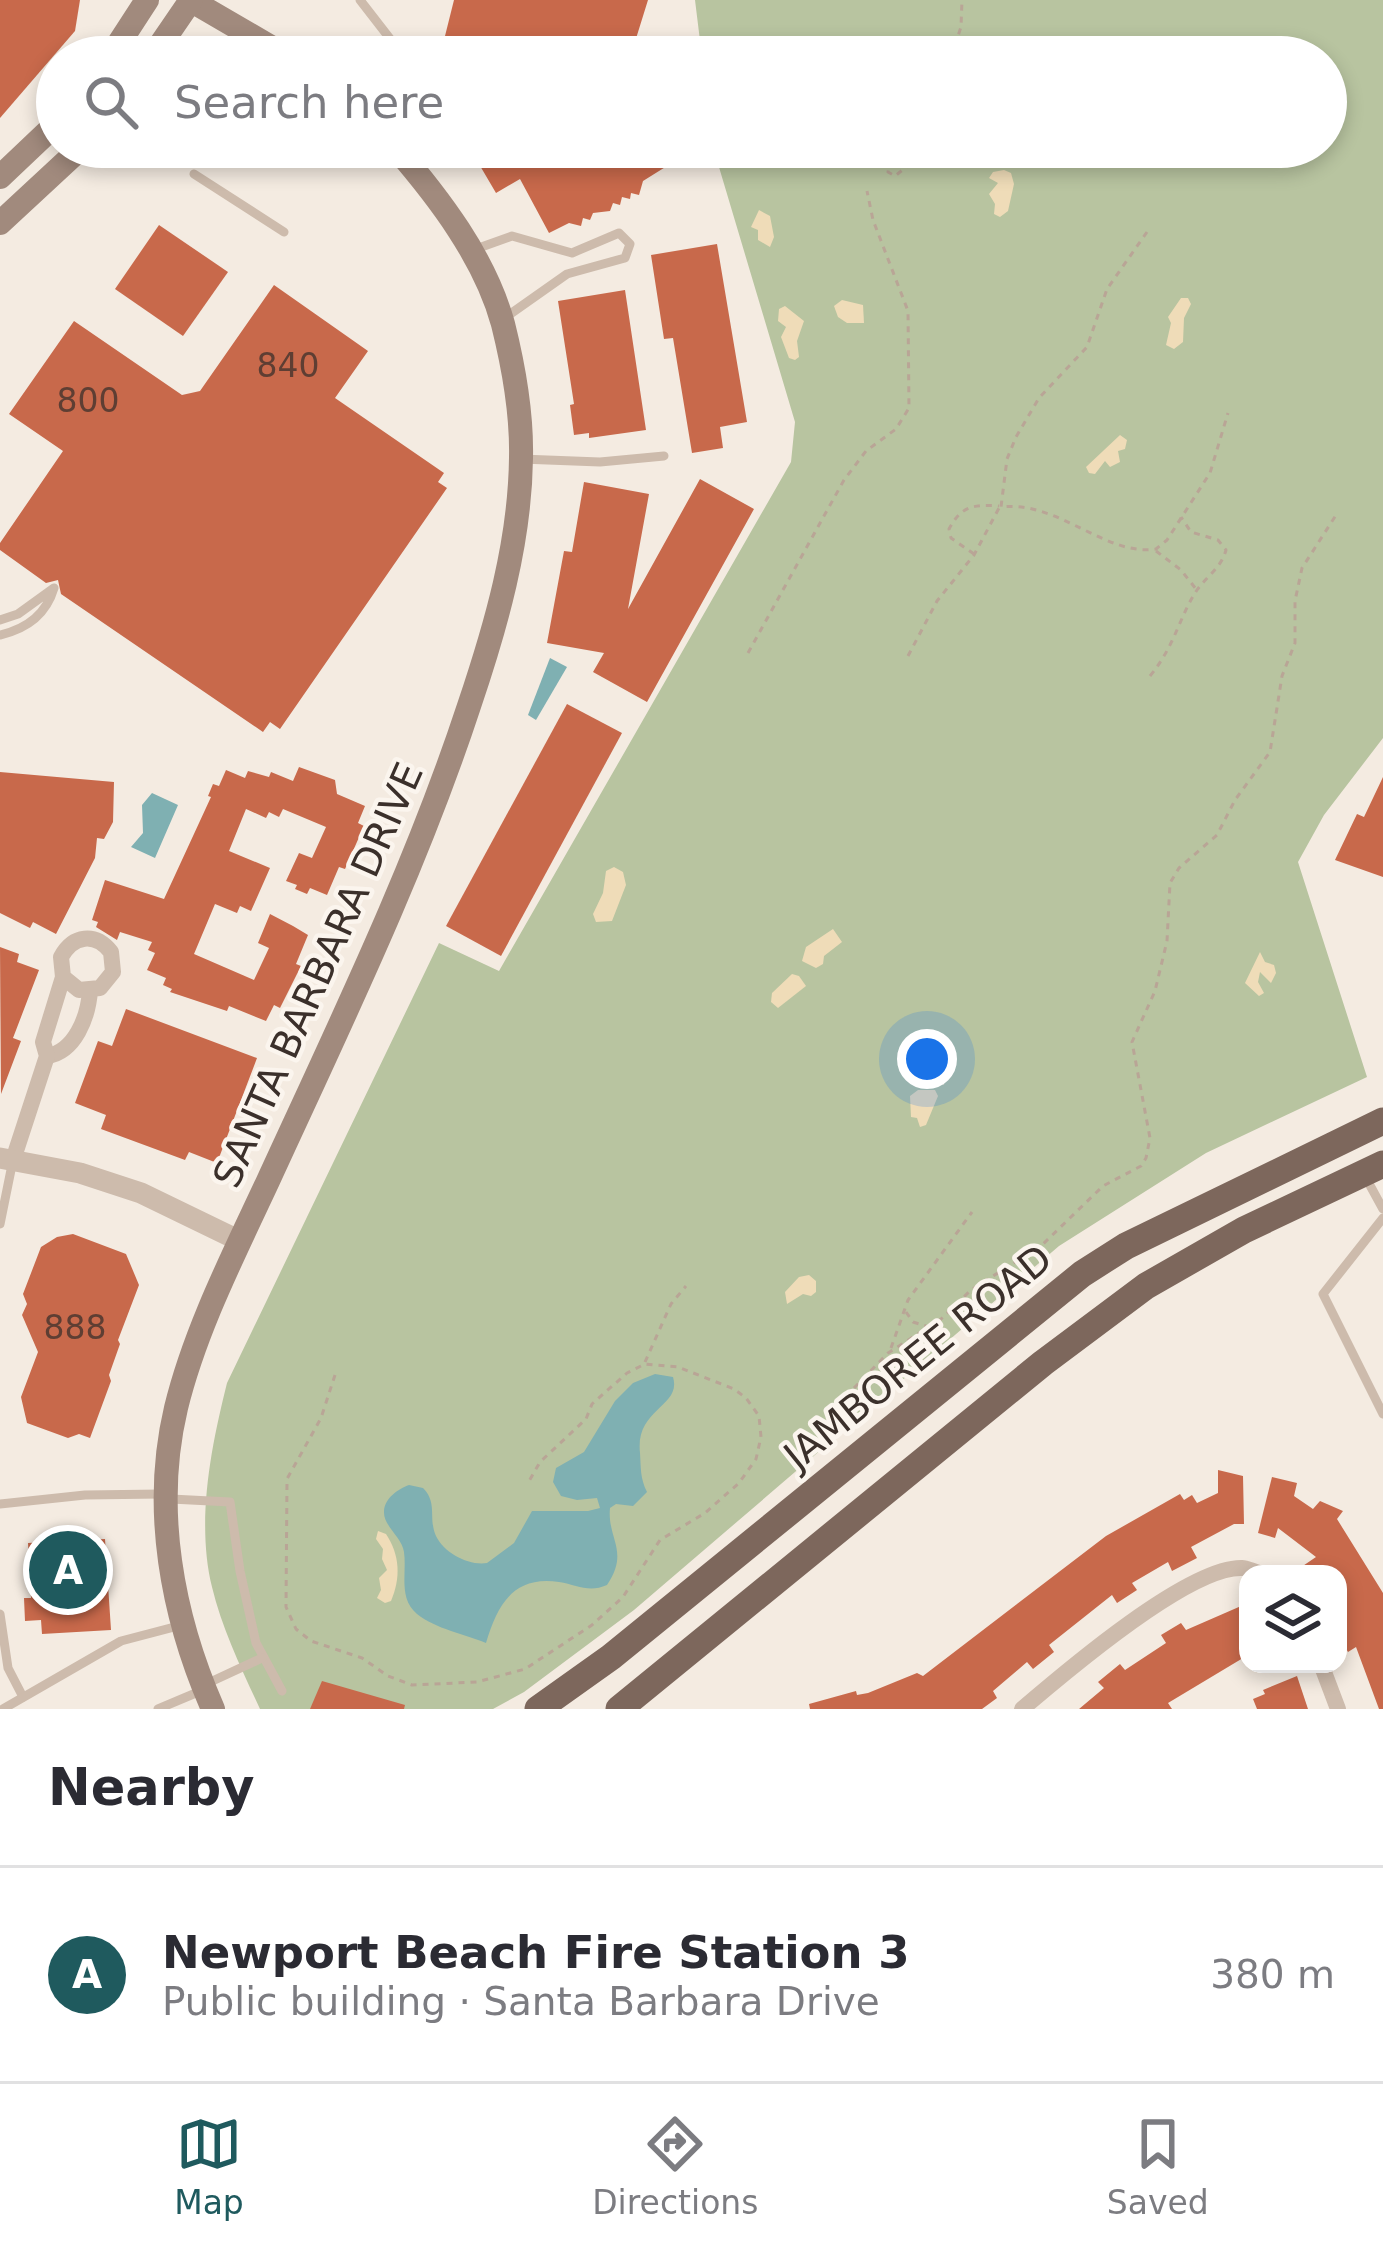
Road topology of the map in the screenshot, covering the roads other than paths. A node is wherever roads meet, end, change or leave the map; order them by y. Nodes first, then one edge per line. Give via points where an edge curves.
1 (148, 0) edge
2 (191, 0) edge
3 (360, 0) edge
4 (124, 36) edge
5 (166, 36) edge
6 (252, 36) edge
7 (387, 36) edge
8 (36, 142) edge
9 (59, 168) edge
10 (412, 168) edge
11 (194, 174) dead end
12 (0, 177) edge
13 (0, 223) edge
14 (284, 232) dead end
15 (471, 251) junction
16 (502, 320) junction
17 (664, 456) dead end
18 (521, 459) junction
19 (0, 620) edge
20 (0, 635) edge
21 (63, 977) junction
22 (90, 992) junction
23 (47, 1056) junction
24 (1383, 1121) edge
25 (7, 1159) edge
26 (1373, 1169) edge
27 (1383, 1214) edge
28 (0, 1224) edge
29 (240, 1241) junction
30 (1383, 1414) edge
31 (167, 1497) junction
32 (0, 1504) edge
33 (1239, 1569) edge
34 (0, 1614) edge
35 (182, 1625) junction
36 (262, 1658) junction
37 (1325, 1673) edge
38 (282, 1691) dead end
39 (207, 1695) edge
40 (23, 1697) junction
41 (3, 1709) edge
42 (158, 1709) edge
43 (538, 1709) edge
44 (620, 1709) edge
45 (1022, 1709) edge
46 (1338, 1709) edge

1 - 4 main road
2 - 5 main road
2 - 6 main road
3 - 7 lane
8 - 12 main road
9 - 13 main road
10 - 15 main road, SANTA BARBARA DRIVE
11 - 14 lane
15 - 16 main road, SANTA BARBARA DRIVE
15 - 16 lane via 512,236 572,253 619,233 630,244 625,257 567,274
16 - 18 main road, SANTA BARBARA DRIVE
17 - 18 lane
18 - 29 main road, SANTA BARBARA DRIVE via 503,594 448,769 407,879
19 - 20 lane via 54,589 29,625
21 - 22 street
21 - 22 street via 66,947 95,939 114,962 108,982
21 - 23 street via 44,1034
22 - 23 street via 66,1050
23 - 25 street
24 - 43 main road, JAMBOREE ROAD via 1082,1274
25 - 28 lane
25 - 29 street via 141,1192
26 - 27 lane
26 - 44 main road via 1146,1286
27 - 30 lane via 1323,1294
29 - 31 main road, SANTA BARBARA DRIVE via 175,1412
31 - 32 lane
31 - 35 main road, SANTA BARBARA DRIVE
31 - 36 lane via 230,1502
33 - 45 street via 1183,1590
34 - 40 lane via 8,1668
35 - 39 main road, SANTA BARBARA DRIVE
35 - 40 lane via 121,1641
36 - 38 lane
36 - 39 lane
37 - 46 street
39 - 42 lane
40 - 41 lane

